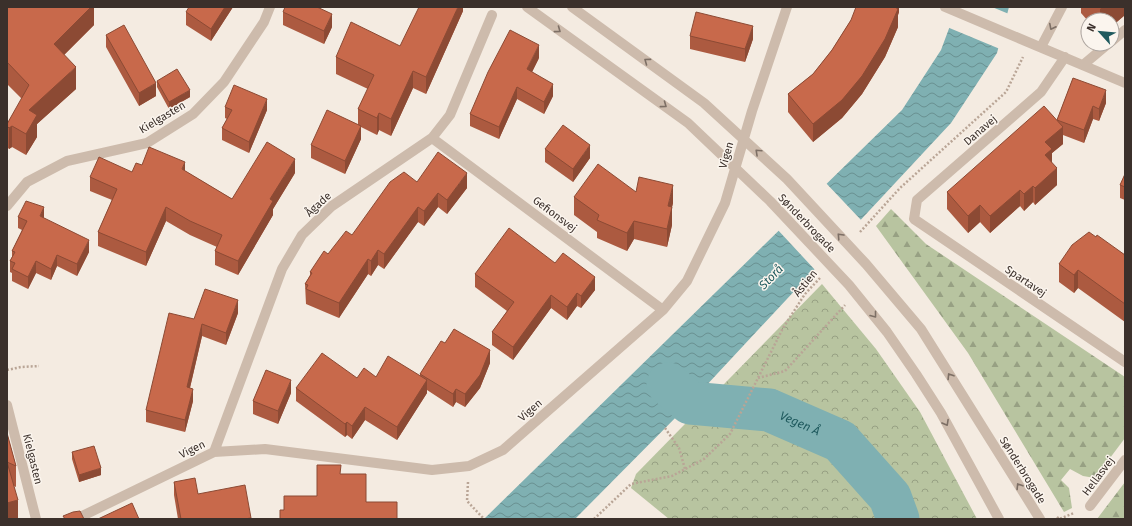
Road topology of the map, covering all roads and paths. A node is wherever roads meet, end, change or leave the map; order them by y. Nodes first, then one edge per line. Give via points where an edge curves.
1 (270, 7) edge
2 (527, 7) edge
3 (572, 7) edge
4 (787, 7) edge
5 (945, 7) edge
6 (1062, 7) edge
7 (492, 15) dead end
8 (1030, 42) junction
9 (1042, 47) junction
10 (1098, 52) edge
11 (1065, 57) junction
12 (1083, 65) junction
13 (1125, 83) edge
14 (432, 138) junction
15 (744, 138) junction
16 (735, 167) junction
17 (7, 206) edge
18 (914, 220) joint
19 (857, 235) dead end
20 (820, 277) dead end
21 (853, 288) junction
22 (663, 310) junction
23 (1125, 362) edge
24 (39, 366) dead end
25 (7, 370) edge
26 (757, 378) junction
27 (7, 405) edge
28 (665, 428) dead end
29 (214, 452) junction
30 (1125, 460) edge
31 (685, 469) junction
32 (467, 501) dead end
33 (1090, 506) dead end
34 (36, 519) edge
35 (76, 519) edge
36 (484, 519) edge
37 (594, 519) edge
38 (999, 519) edge
39 (1040, 519) edge

1 - 17 street, Kielgasten via 264,22 224,82 193,114 147,143 67,161 27,182
2 -> 16 street, Sønderbrogade via 688,123
15 -> 3 street, Sønderbrogade via 704,102
4 - 15 street, Vigen
5 - 8 street
6 -> 9 street
7 - 14 street, Ågade via 450,116
8 - 9 street
8 - 19 path via 1006,92 900,188
9 - 11 street
10 - 12 street
11 - 12 street
11 - 18 street, Danavej via 1041,92 917,200
12 - 13 street
14 - 22 street, Gefionsvej
14 - 29 street, Ågade via 332,206 302,235 282,269
15 - 16 street, Vigen
39 -> 15 street, Sønderbrogade via 921,329 866,264 787,178
16 - 21 street, Sønderbrogade
16 - 22 street, Vigen via 724,203 688,282
18 - 23 street, Spartavej
20 - 26 path, Åstien via 805,294 783,328
21 - 26 path via 785,371
21 -> 38 street, Sønderbrogade via 916,374 941,413
22 - 29 street, Vigen via 503,450 468,466 432,470 265,449
24 - 25 path via 21,366
26 - 31 path, Åstien via 730,434 704,459
27 - 34 street, Kielgasten
28 - 31 path via 679,448
29 - 35 street, Vigen
30 - 33 street, Hellasvej
31 - 37 path, Åstien via 672,476 631,484
32 - 36 path

